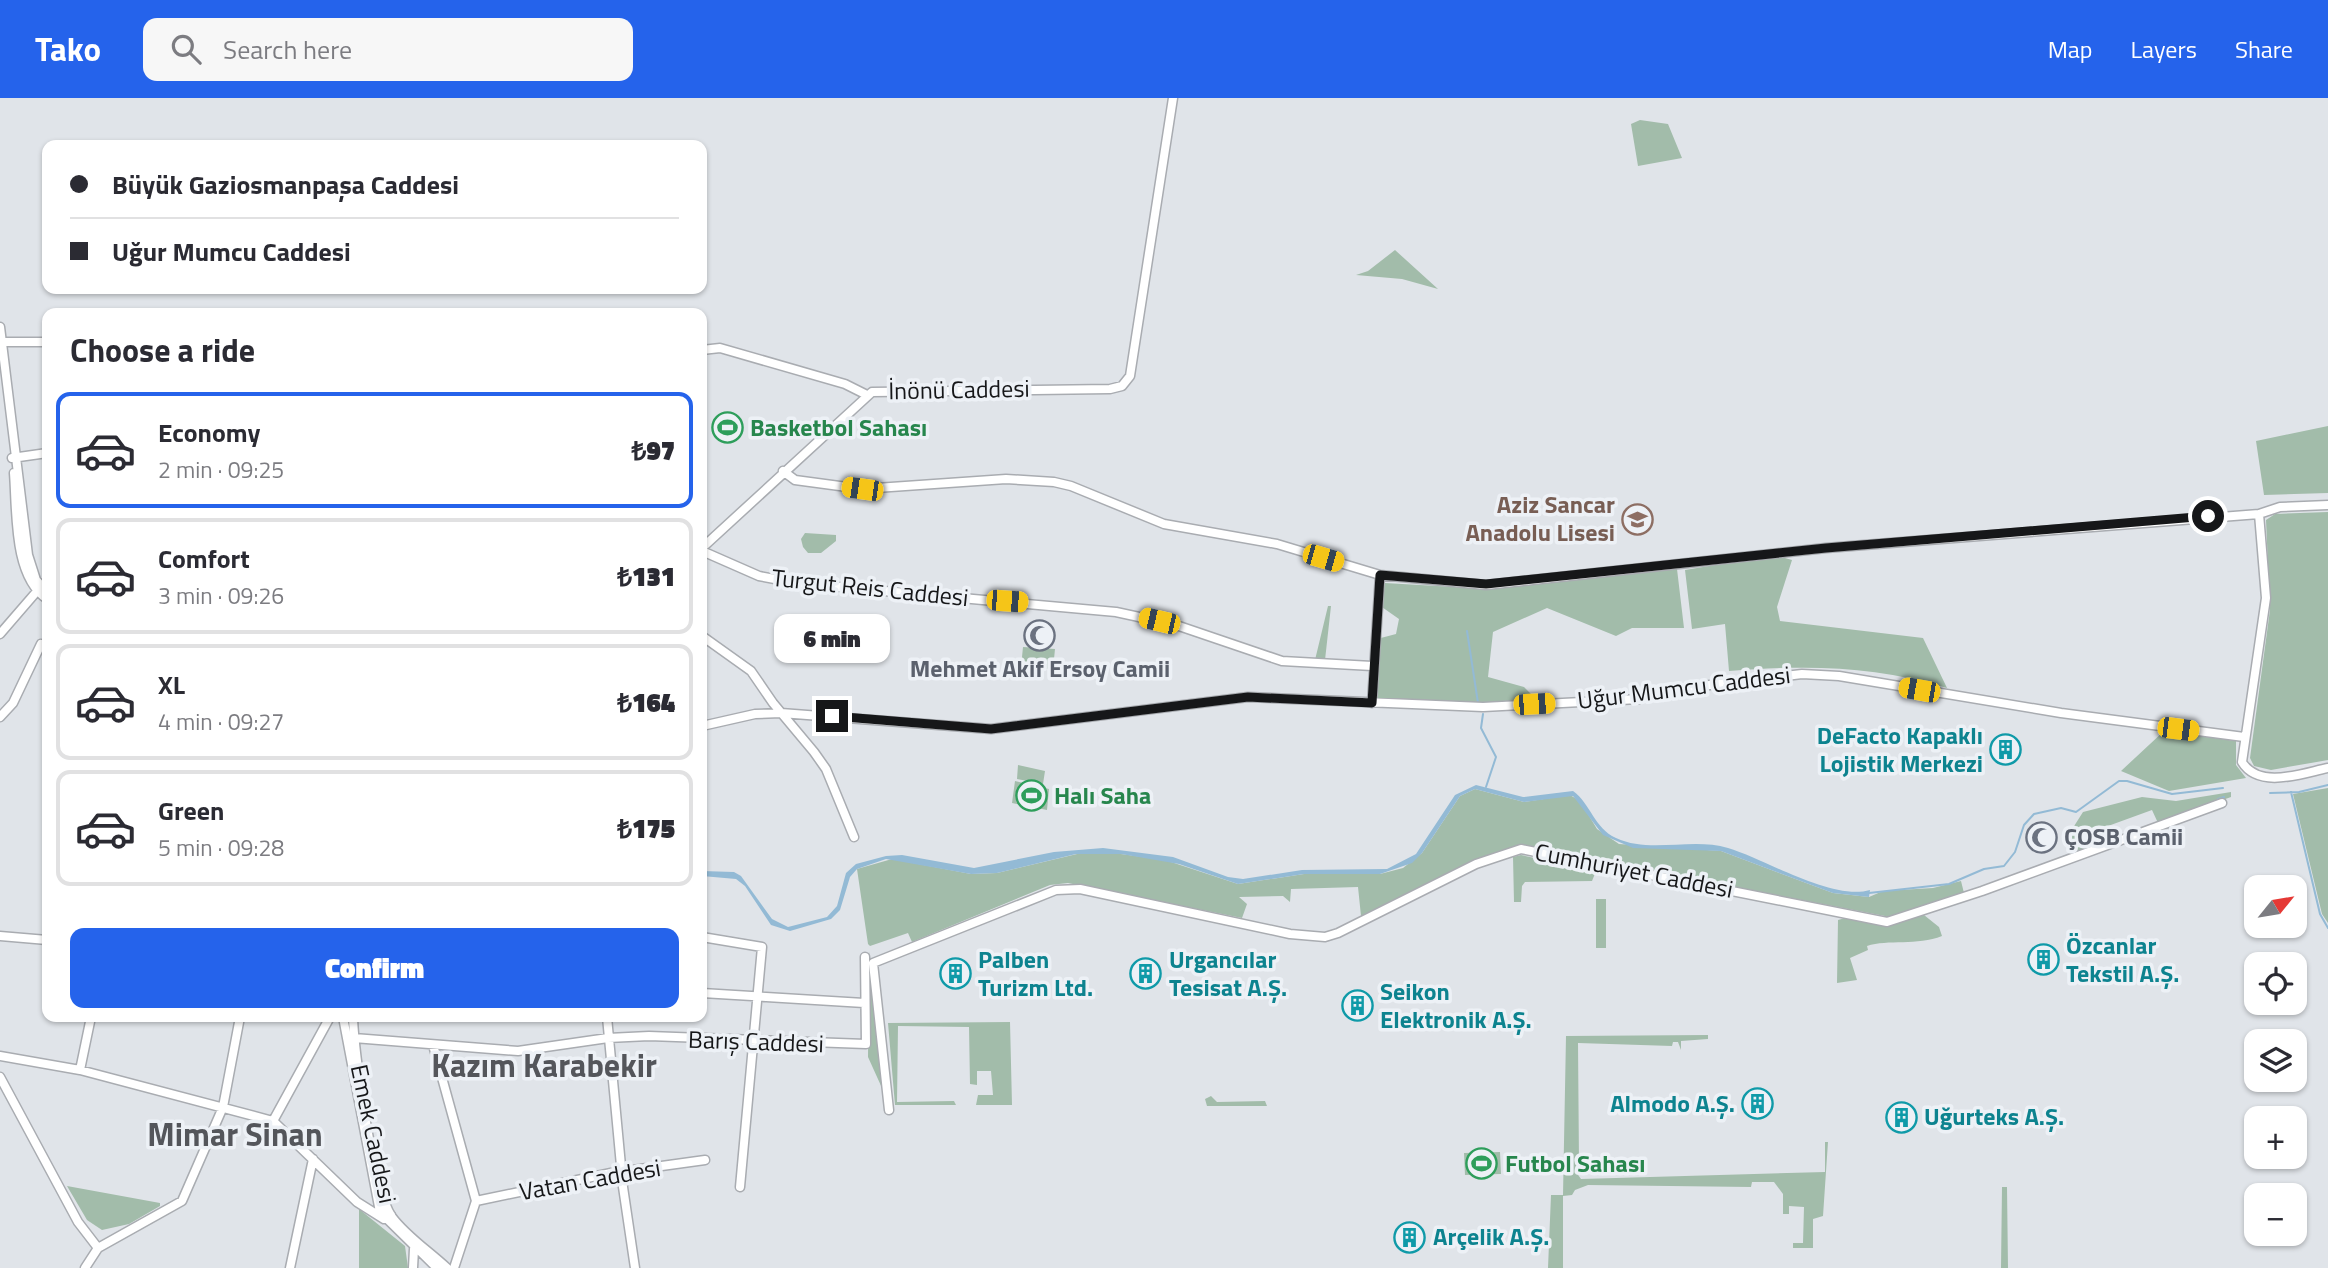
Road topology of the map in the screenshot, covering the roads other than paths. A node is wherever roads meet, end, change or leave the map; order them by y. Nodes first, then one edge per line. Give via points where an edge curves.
1 (1173, 98) edge
2 (0, 327) edge
3 (2, 342) junction
4 (42, 342) edge
5 (707, 349) edge
6 (867, 395) junction
7 (42, 454) edge
8 (15, 458) junction
9 (783, 471) junction
10 (2328, 505) edge
11 (2259, 513) junction
12 (707, 545) edge
13 (707, 552) edge
14 (1380, 575) junction
15 (41, 590) edge
16 (0, 634) edge
17 (707, 640) edge
18 (41, 644) dead end
19 (1372, 666) junction
20 (1372, 703) junction
21 (781, 713) junction
22 (0, 717) edge
23 (707, 725) edge
24 (2244, 737) junction
25 (2328, 768) edge
26 (2222, 803) dead end
27 (854, 837) dead end
28 (0, 936) edge
29 (707, 938) edge
30 (42, 940) edge
31 (865, 957) dead end
32 (707, 993) edge
33 (756, 997) junction
34 (864, 1003) dead end
35 (90, 1022) edge
36 (239, 1022) edge
37 (327, 1022) edge
38 (344, 1022) edge
39 (353, 1022) edge
40 (607, 1022) edge
41 (354, 1038) junction
42 (608, 1038) junction
43 (753, 1039) junction
44 (433, 1045) junction
45 (0, 1056) edge
46 (80, 1070) junction
47 (0, 1077) edge
48 (223, 1107) junction
49 (889, 1110) dead end
50 (273, 1121) junction
51 (313, 1159) junction
52 (705, 1160) dead end
53 (621, 1173) junction
54 (740, 1187) dead end
55 (476, 1201) junction
56 (387, 1217) junction
57 (98, 1248) junction
58 (414, 1249) junction
59 (85, 1268) edge
60 (289, 1268) edge
61 (413, 1268) edge
62 (437, 1268) edge
63 (447, 1268) edge
64 (454, 1268) edge
65 (635, 1268) edge

1 - 6 street, İnönü Caddesi via 1130,376 1122,386 896,389
2 - 3 street
3 - 4 street
3 - 8 street
5 - 6 street via 720,348 845,384
6 - 9 street, İnönü Caddesi
7 - 8 street
8 - 15 street via 28,555
9 - 12 street, İnönü Caddesi
9 - 14 street via 795,480 862,489 1006,480 1054,482 1164,524 1277,544
10 - 11 street via 2280,507
11 - 14 street via 1839,546 1486,584
11 - 24 street via 2266,598
13 - 19 street, Turgut Reis Caddesi via 759,576 796,583 1116,612 1176,625 1282,661
14 - 19 street
15 - 16 street
17 - 21 street via 751,671
18 - 22 street via 13,703
19 - 20 street
20 - 21 street, Uğur Mumcu Caddesi via 1248,697 991,729
20 - 24 street, Uğur Mumcu Caddesi via 1483,707 1600,702 1814,675
21 - 23 street, Uğur Mumcu Caddesi
21 - 27 street via 826,769
24 - 25 street via 2242,762 2264,778
26 - 49 street, Cumhuriyet Caddesi via 1892,921 1521,849 1476,864 1325,937 1290,934 1080,889 1056,890 873,963
28 - 30 street
29 - 33 street via 762,947
31 - 43 street, Barış Caddesi via 866,1044
32 - 33 street
33 - 34 street
33 - 43 street
35 - 46 street
36 - 48 street
37 - 50 street
38 - 56 street, Emek Caddesi via 376,1199
39 - 41 street, Emek Caddesi
40 - 42 street
41 - 44 street, Barış Caddesi
41 - 56 street, Emek Caddesi
42 - 43 street, Barış Caddesi
42 - 44 street, Barış Caddesi via 519,1051
42 - 53 street
43 - 54 street
44 - 55 street
45 - 46 street
46 - 48 street
47 - 57 street via 78,1222
48 - 50 street
48 - 57 street via 182,1201
50 - 51 street
51 - 56 street via 357,1202
51 - 60 street
52 - 53 street, Vatan Caddesi
53 - 55 street, Vatan Caddesi
53 - 65 street
55 - 64 street
56 - 58 street, Emek Caddesi
56 - 63 street, Emek Caddesi
57 - 59 street
58 - 61 street
58 - 62 street, Emek Caddesi

